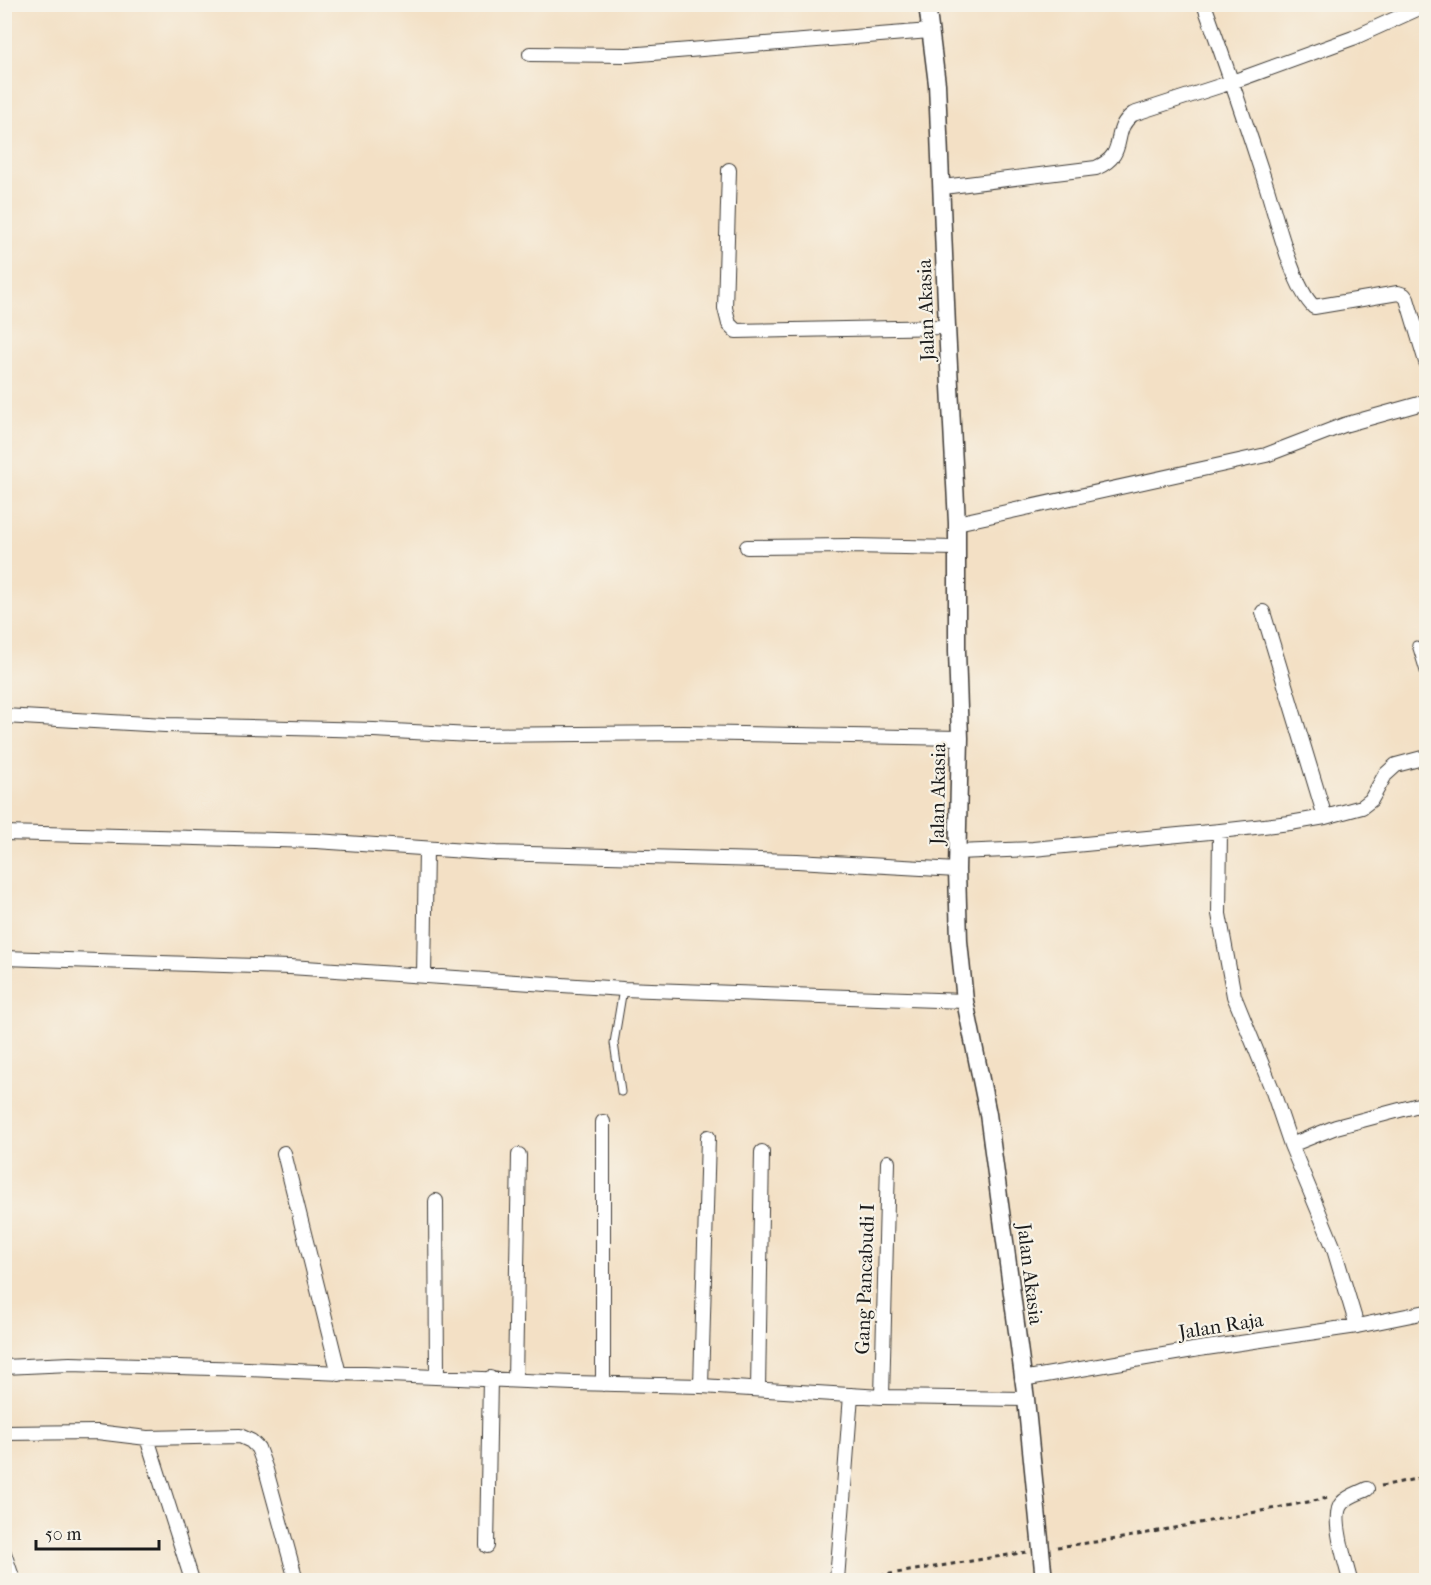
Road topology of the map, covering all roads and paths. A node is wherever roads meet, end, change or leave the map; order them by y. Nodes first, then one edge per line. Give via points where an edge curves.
1 (927, 4) edge
2 (1204, 4) edge
3 (1426, 5) edge
4 (930, 31) junction
5 (530, 54) dead end
6 (1232, 81) junction
7 (729, 170) dead end
8 (943, 187) junction
9 (947, 327) junction
10 (1426, 362) edge
11 (1426, 402) edge
12 (957, 523) junction
13 (747, 548) dead end
14 (957, 548) junction
15 (1263, 612) dead end
16 (1416, 645) dead end
17 (1426, 678) edge
18 (4, 716) edge
19 (960, 738) junction
20 (1426, 757) edge
21 (1324, 817) junction
22 (1220, 831) junction
23 (4, 833) edge
24 (426, 849) junction
25 (957, 852) junction
26 (957, 870) junction
27 (4, 958) edge
28 (424, 976) junction
29 (623, 989) junction
30 (965, 1001) junction
31 (621, 1092) dead end
32 (1426, 1103) edge
33 (603, 1122) dead end
34 (708, 1137) dead end
35 (1291, 1145) junction
36 (762, 1152) dead end
37 (284, 1153) dead end
38 (519, 1155) dead end
39 (888, 1162) dead end
40 (436, 1201) dead end
41 (1426, 1312) edge
42 (1357, 1326) junction
43 (4, 1367) edge
44 (339, 1374) junction
45 (437, 1377) junction
46 (490, 1378) junction
47 (1022, 1379) junction
48 (515, 1380) junction
49 (603, 1384) junction
50 (701, 1386) junction
51 (758, 1389) junction
52 (851, 1395) junction
53 (882, 1397) junction
54 (1026, 1399) junction
55 (4, 1433) edge
56 (147, 1438) junction
57 (1426, 1478) edge
58 (1367, 1489) joint
59 (1337, 1496) dead end
60 (487, 1546) dead end
61 (1041, 1549) junction
62 (4, 1553) edge
63 (12, 1581) edge
64 (192, 1581) edge
65 (296, 1581) edge
66 (837, 1581) edge
67 (847, 1581) edge
68 (1044, 1581) edge
69 (1350, 1581) edge

1 - 4 street, Jalan Akasia
2 - 6 street
3 - 6 street via 1353,38
4 - 5 street via 627,55
4 - 8 street, Jalan Akasia
6 - 8 street via 1132,114 1125,120 1115,154 1096,168
6 - 10 street via 1306,300 1314,307 1404,295
7 - 9 street via 725,308 729,324 736,331
8 - 9 street, Jalan Akasia
9 - 12 street, Jalan Akasia
11 - 12 street via 1344,425 1266,455
12 - 14 street, Jalan Akasia
13 - 14 street
14 - 19 street, Jalan Akasia
15 - 21 street
16 - 17 lane
18 - 19 street via 471,735 683,733
19 - 25 street, Jalan Akasia
20 - 21 street via 1396,765 1362,807
21 - 22 street
22 - 25 street via 1033,849
22 - 35 street via 1219,914 1234,996
23 - 24 street via 316,841
24 - 26 street
24 - 28 street
25 - 26 street, Jalan Akasia
26 - 30 street, Jalan Akasia
27 - 28 street via 290,967
28 - 29 street
29 - 30 street
29 - 31 lane via 614,1043
30 - 47 street, Jalan Akasia via 988,1114
32 - 35 street via 1336,1127
33 - 49 street
34 - 50 street
35 - 42 street via 1333,1246
36 - 51 street
37 - 44 street
38 - 48 street
39 - 53 street, Gang Pancabudi I
40 - 45 street
41 - 42 street, Jalan Raja
42 - 47 street, Jalan Raja
43 - 44 street via 70,1364
44 - 45 street
45 - 46 street
46 - 48 street
46 - 60 street
47 - 54 street, Jalan Akasia
48 - 49 street
49 - 50 street
50 - 51 street
51 - 52 street
52 - 53 street
52 - 66 street
53 - 54 street
54 - 61 street, Jalan Akasia
55 - 56 street via 97,1432
56 - 64 street
56 - 65 street via 240,1437 251,1441 258,1448 266,1470
57 - 58 path
58 - 69 street via 1341,1503 1338,1510
59 - 61 path via 1117,1539
61 - 67 path
61 - 68 street, Jalan Akasia
62 - 63 street

